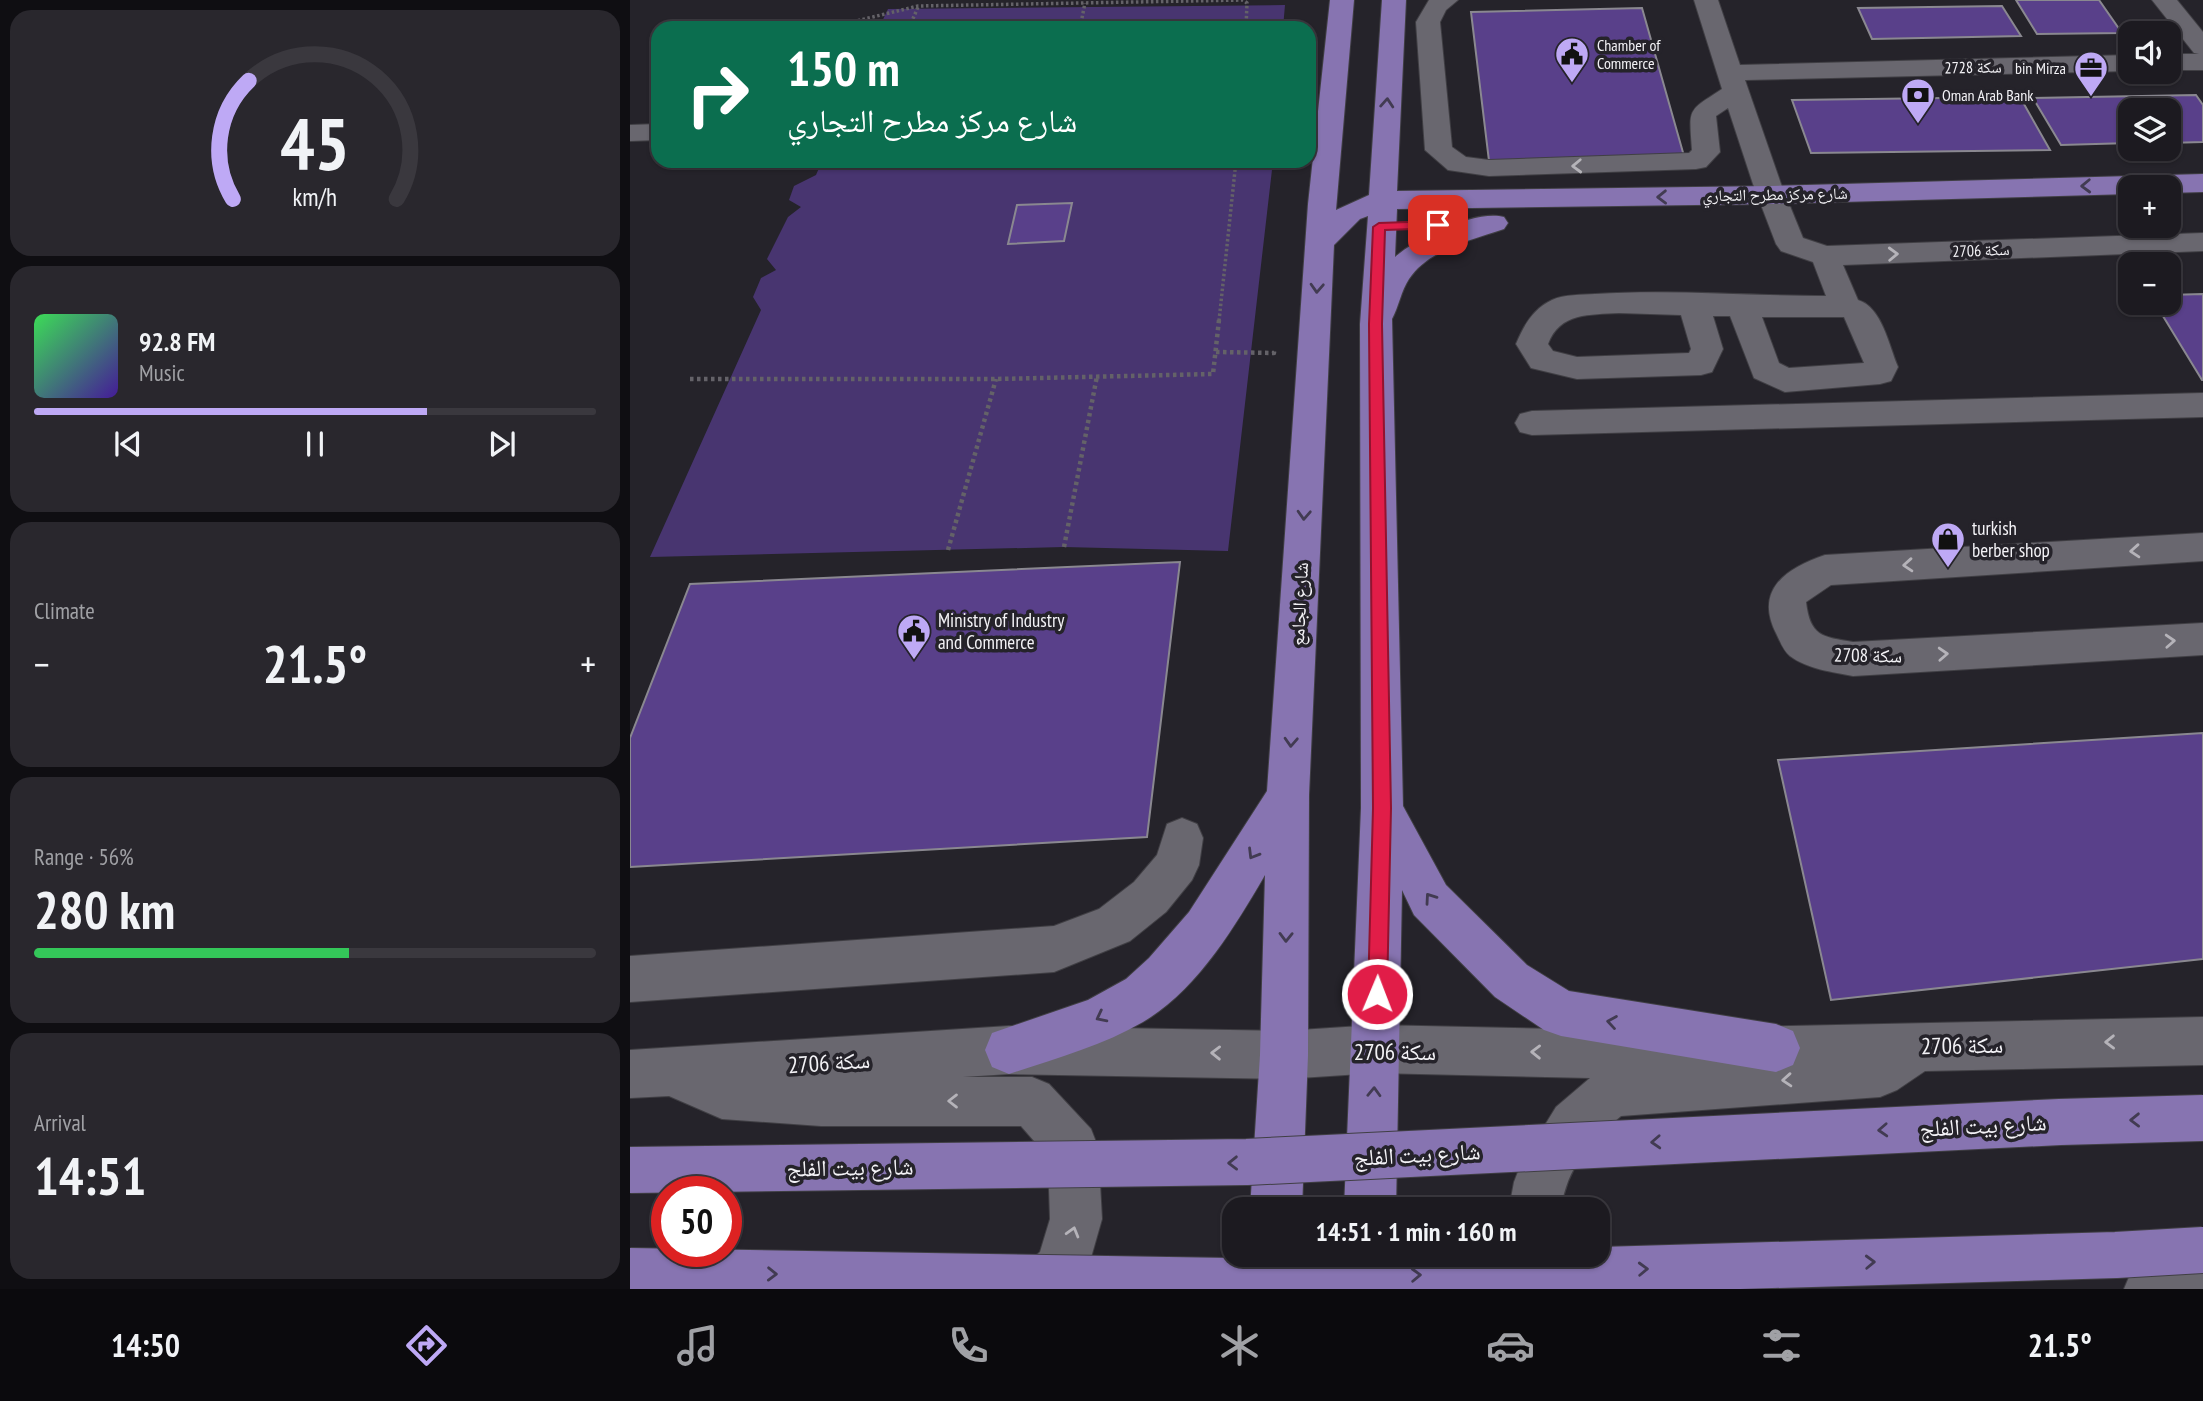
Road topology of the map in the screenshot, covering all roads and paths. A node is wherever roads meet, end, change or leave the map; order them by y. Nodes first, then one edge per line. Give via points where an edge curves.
1 (1342, 0) edge
2 (1394, 0) edge
3 (1446, 0) edge
4 (1706, 0) edge
5 (2164, 0) edge
6 (1085, 3) junction
7 (918, 6) junction
8 (856, 21) edge
9 (912, 21) edge
10 (1081, 21) edge
11 (1246, 21) edge
12 (2203, 48) edge
13 (2181, 62) edge
14 (2203, 62) edge
15 (2118, 64) edge
16 (1735, 82) junction
17 (651, 114) edge
18 (630, 115) edge
19 (651, 132) edge
20 (630, 133) edge
21 (1385, 144) junction
22 (1327, 158) junction
23 (1235, 168) edge
24 (2203, 183) edge
25 (2203, 203) edge
26 (2181, 204) edge
27 (2118, 205) edge
28 (1775, 206) junction
29 (1493, 211) junction
30 (1350, 213) junction
31 (1380, 214) junction
32 (1320, 242) junction
33 (2203, 242) edge
34 (1825, 257) junction
35 (1694, 305) junction
36 (1740, 306) junction
37 (1845, 307) junction
38 (1376, 324) junction
39 (1276, 340) dead end
40 (1216, 352) junction
41 (1097, 376) junction
42 (690, 379) dead end
43 (996, 379) junction
44 (2203, 405) edge
45 (1532, 423) dead end
46 (1064, 547) dead end
47 (2203, 547) edge
48 (948, 550) dead end
49 (2203, 639) edge
50 (1288, 795) junction
51 (1382, 808) junction
52 (1182, 838) dead end
53 (630, 979) edge
54 (2203, 1041) edge
55 (1920, 1045) junction
56 (1776, 1048) junction
57 (1376, 1049) junction
58 (1009, 1050) junction
59 (1284, 1055) junction
60 (652, 1073) edge
61 (2203, 1118) edge
62 (630, 1170) edge
63 (1277, 1197) edge
64 (1370, 1197) edge
65 (1537, 1197) edge
66 (2203, 1250) edge
67 (1272, 1267) edge
68 (1369, 1267) edge
69 (1536, 1267) edge
70 (630, 1271) edge
71 (1039, 1289) edge
72 (1271, 1289) edge
73 (1368, 1289) edge
74 (1548, 1289) edge
75 (2151, 1289) edge
76 (2185, 1289) edge

1 - 22 main road, شارع الجامع
21 -> 2 main road
16 -> 3 street via 1703,113 1706,152 1696,162 1489,169 1458,164 1438,150 1428,22 1436,6
4 - 16 street, سكة 2706
5 - 12 street
6 - 7 path
6 - 10 path
6 - 11 path via 1243,0
7 - 8 path
7 - 9 path
13 - 14 street
15 - 16 street, سكة 2728
16 - 28 street, سكة 2706
17 - 18 street
19 - 20 street
21 - 29 main road via 1396,163
21 - 31 main road
22 - 30 main road
22 - 32 main road, شارع الجامع
23 - 40 path
24 -> 28 main road, شارع مركز مطرح التجاري
25 - 26 main road
27 - 28 main road, شارع مركز مطرح التجاري
28 - 29 main road, شارع مركز مطرح التجاري
28 - 34 street, سكة 2706 via 1791,244
29 - 31 main road, شارع مركز مطرح التجاري
29 - 38 main road via 1421,251 1395,276
30 - 31 main road, شارع مركز مطرح التجاري via 1355,219
30 - 32 main road
31 - 38 main road
32 -> 50 main road, شارع الجامع
34 -> 33 street, سكة 2706
34 - 37 street
35 - 35 street via 1707,349 1701,363 1577,368 1542,360 1532,344 1539,326 1563,307
35 - 36 street
36 - 37 street
36 - 37 street via 1765,370 1774,377 1880,373 1882,367 1861,316
38 - 51 main road
39 - 40 path via 1274,353
40 - 41 path via 1213,374
41 - 43 path
41 - 46 path
42 - 43 path
43 - 48 path
44 - 45 street
47 -> 49 street, سكة 2708 via 1825,570 1787,597 1788,622 1800,643 1825,655 1853,659
50 -> 58 main road via 1219,911 1194,944 1141,996 1091,1022
50 -> 59 main road, شارع الجامع
56 -> 51 main road via 1561,1013 1511,981 1430,900
51 - 57 main road
52 - 53 street via 1177,865 1150,897 1114,925 1054,949
54 -> 55 street, سكة 2706
55 - 56 street, سكة 2706
55 -> 65 street via 1880,1073 1611,1092 1573,1124 1539,1182
56 -> 57 street, سكة 2706 via 1601,1054
57 - 59 street, سكة 2706
64 -> 57 main road
59 -> 58 street, سكة 2706
58 - 60 street, سكة 2706
59 - 63 main road, شارع الجامع
71 -> 60 street via 1062,1268 1076,1219 1073,1147 1032,1101 821,1102 734,1096
61 -> 62 main road, شارع بيت الفلج, bridge via 1247,1162
70 -> 66 main road, bridge via 1228,1281
67 - 72 main road
68 - 73 main road
69 - 74 street
75 - 76 street

